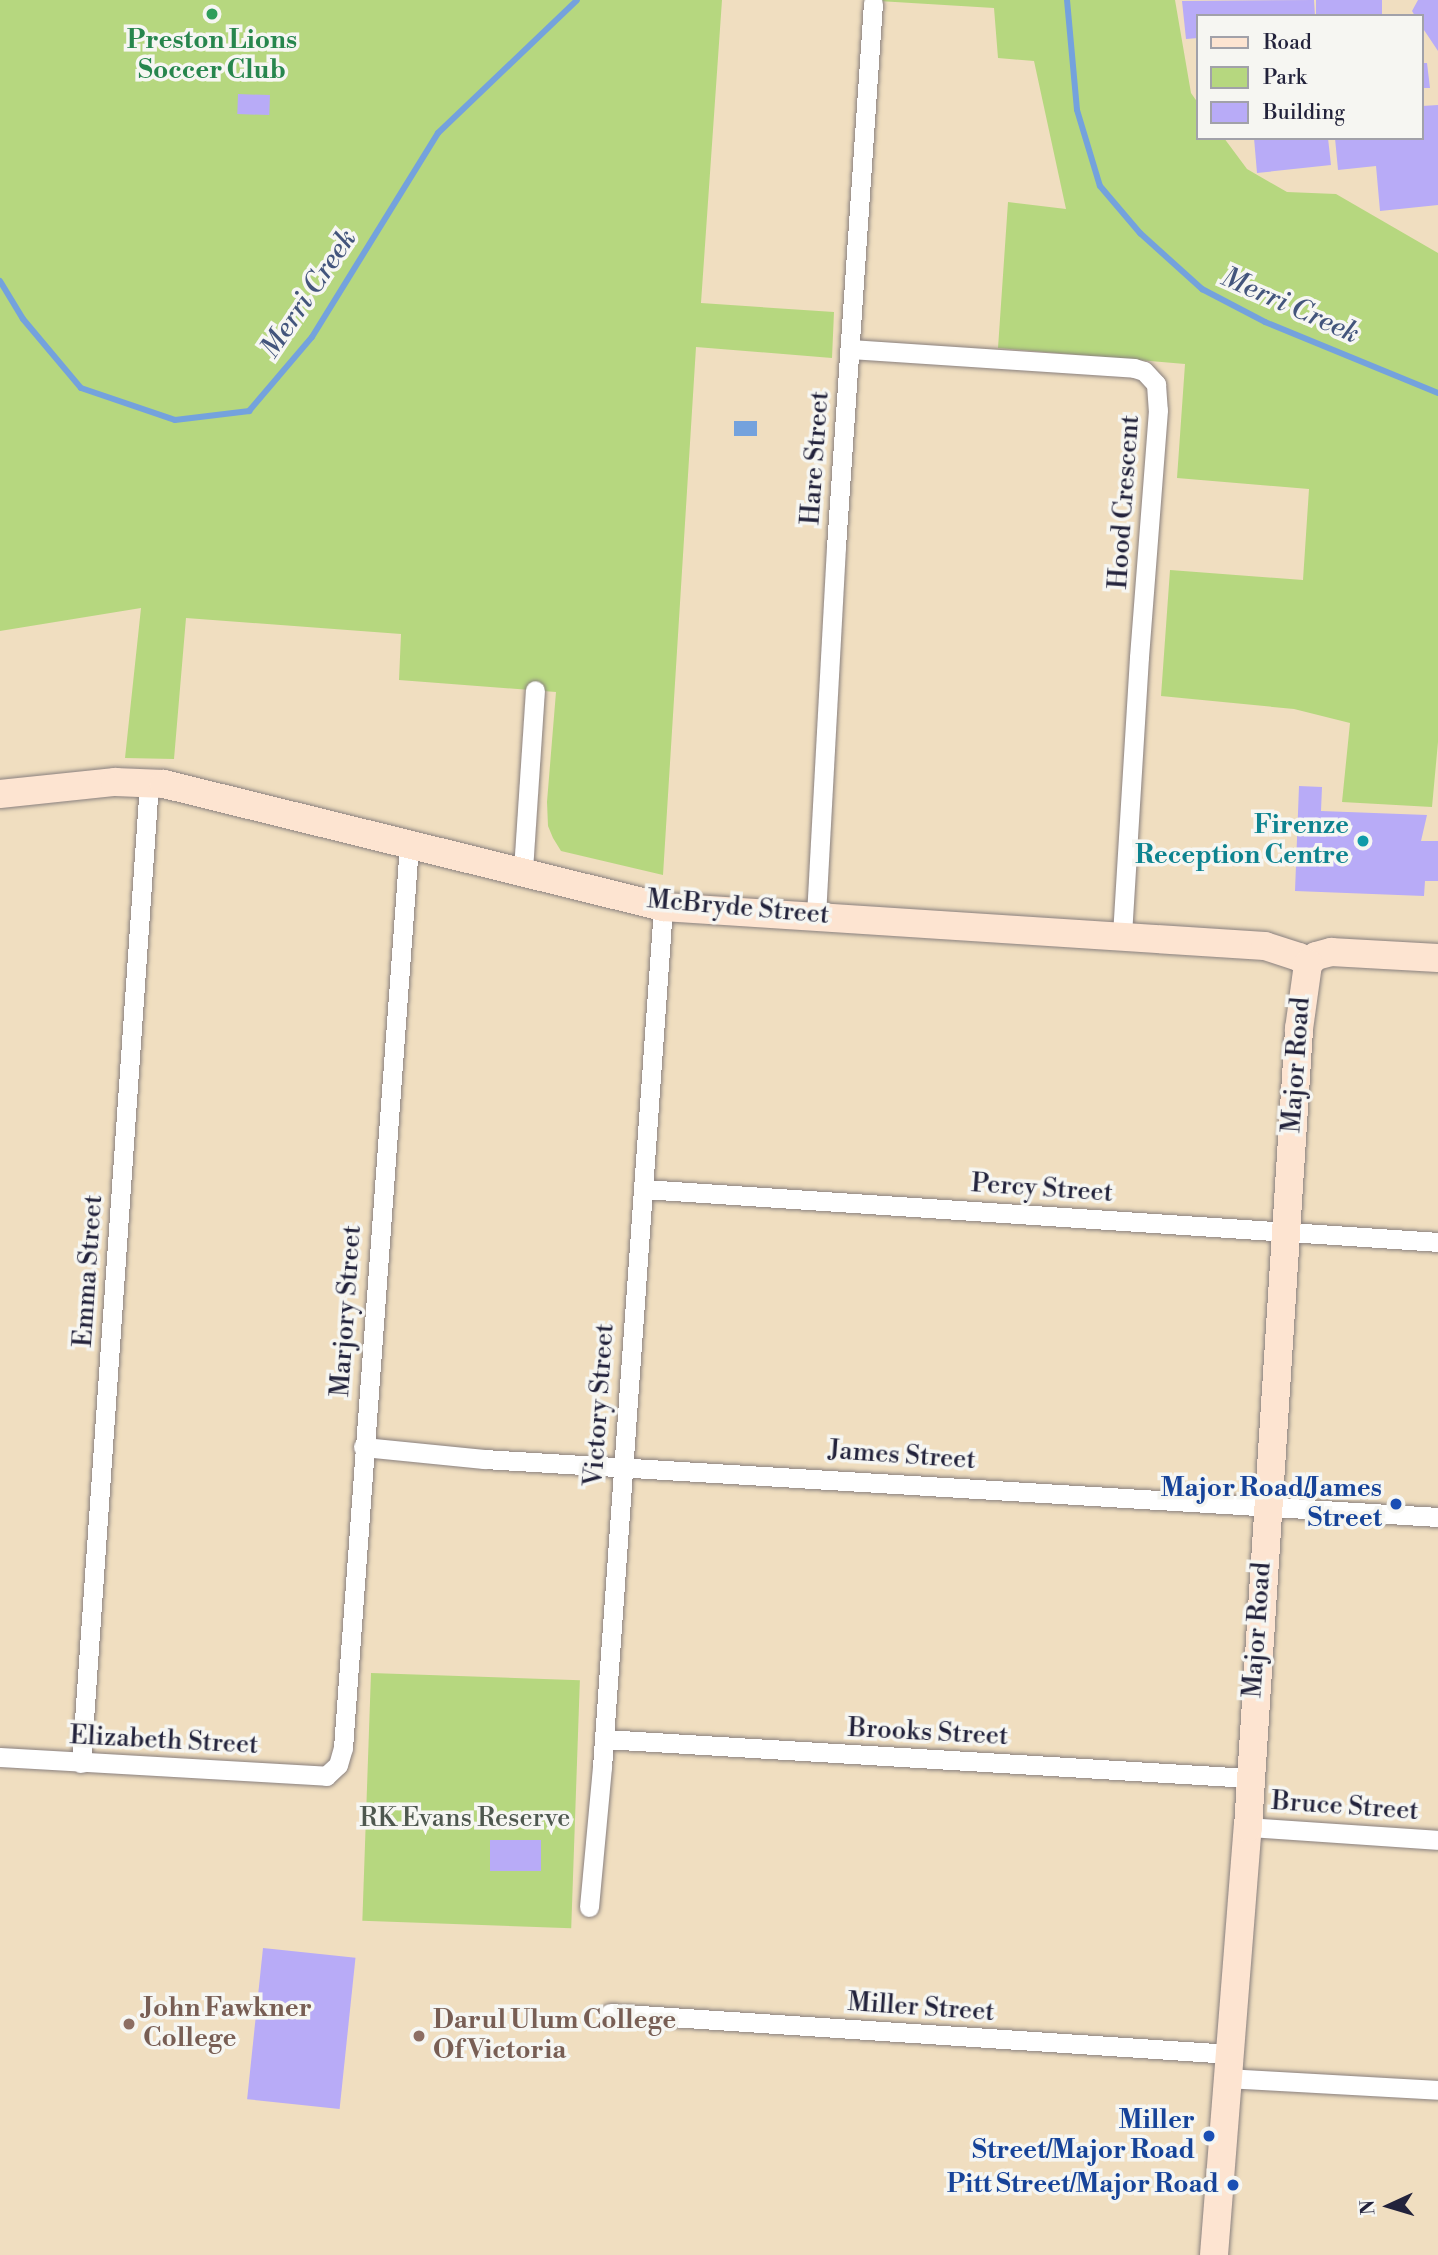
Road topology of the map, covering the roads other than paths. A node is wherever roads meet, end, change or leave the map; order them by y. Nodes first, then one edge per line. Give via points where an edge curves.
1 (873, 3) dead end
2 (850, 349) junction
3 (535, 690) dead end
4 (149, 782) junction
5 (0, 794) edge
6 (409, 844) junction
7 (523, 870) junction
8 (663, 907) junction
9 (816, 916) junction
10 (1122, 936) junction
11 (1438, 958) edge
12 (1308, 964) junction
13 (643, 1189) junction
14 (1285, 1232) junction
15 (1438, 1242) edge
16 (363, 1447) junction
17 (621, 1465) junction
18 (1267, 1505) junction
19 (1438, 1517) edge
20 (604, 1739) junction
21 (0, 1757) edge
22 (81, 1763) junction
23 (326, 1776) joint
24 (1248, 1779) junction
25 (1248, 1826) junction
26 (1438, 1839) edge
27 (589, 1907) dead end
28 (610, 2013) dead end
29 (1228, 2066) junction
30 (1438, 2090) edge
31 (1214, 2255) edge

1 - 2 street, Hare Street
2 - 9 street, Hare Street
2 - 10 street, Hood Crescent via 1134,368 1156,384 1158,410
3 - 7 street
4 - 5 street, McBryde Street
4 - 6 street, McBryde Street
4 - 22 street, Emma Street
6 - 7 street, McBryde Street
6 - 16 street, Marjory Street
7 - 8 street, McBryde Street
8 - 9 street, McBryde Street
8 - 13 street, Victory Street
9 - 10 street, McBryde Street
10 - 12 street, McBryde Street via 1265,946
11 - 12 street via 1331,952
12 - 14 street, Major Road
13 - 14 street, Percy Street
13 - 17 street, Victory Street
14 - 15 street, Percy Street
14 - 18 street, Major Road
16 - 17 street, James Street via 484,1459
16 - 23 street, Marjory Street via 344,1748 338,1765
17 - 18 street, James Street
17 - 20 street, Victory Street
18 - 19 street, James Street
18 - 24 street, Major Road
20 - 24 street, Brooks Street
20 - 27 street, Victory Street
21 - 22 street, Elizabeth Street
22 - 23 street, Elizabeth Street
24 - 25 street, Major Road
25 - 26 street, Bruce Street
25 - 29 street, Major Road
28 - 29 street, Miller Street
29 - 30 street, Miller Street
29 - 31 street, Major Road

